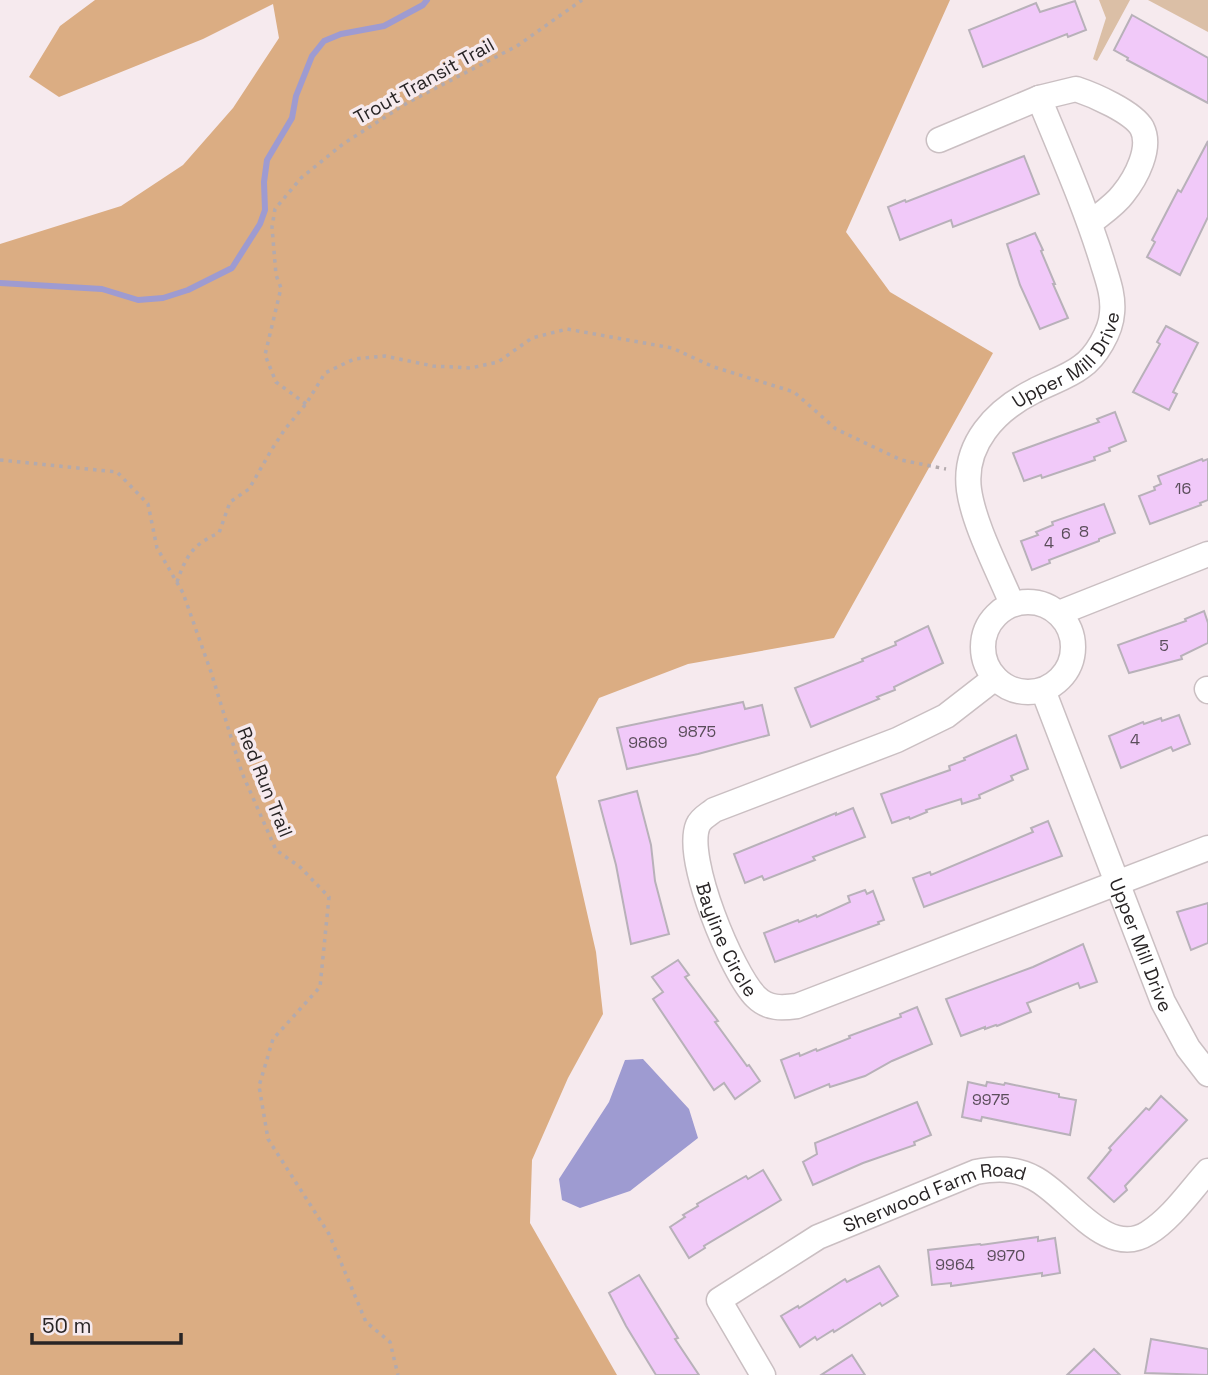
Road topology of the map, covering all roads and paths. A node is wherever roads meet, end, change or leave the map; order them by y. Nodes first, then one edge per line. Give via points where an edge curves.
1 (582, 0) edge
2 (1039, 98) junction
3 (939, 139) dead end
4 (1090, 223) junction
5 (306, 404) junction
6 (0, 460) edge
7 (969, 473) junction
8 (1208, 554) edge
9 (177, 582) junction
10 (1012, 604) junction
11 (1059, 613) junction
12 (995, 678) junction
13 (1043, 690) junction
14 (1208, 848) edge
15 (1118, 883) junction
16 (1208, 1074) edge
17 (1208, 1171) edge
18 (398, 1375) edge
19 (763, 1375) edge

1 - 5 path, Trout Transit Trail via 517,46 407,103 343,144 301,178 275,209 272,227 281,288 265,355 276,382
2 - 3 street
2 - 4 street, Upper Mill Drive
2 - 4 street via 1076,89 1129,115 1141,126 1146,142 1143,157 1129,185
4 - 7 street, Upper Mill Drive via 1112,295 1112,315 1105,334 1082,367 1010,404 991,421 976,443
5 - 7 path via 325,373 354,359 385,356 471,368 498,362 532,338 567,329 672,348 714,367 794,392 836,429 901,460
5 - 9 path via 285,429 249,489 230,502 219,533 186,557
6 - 9 path, Red Run Trail via 117,472 148,504 157,548
7 - 10 street, Upper Mill Drive via 973,509
8 - 11 street
9 - 18 path, Red Run Trail via 242,773 276,850 329,897 320,987 273,1039 259,1086 268,1139 329,1234 366,1322 390,1342
10 - 11 street via 1037,602
10 - 12 street via 999,611 983,637 984,659
11 - 13 street via 1073,640 1073,656 1067,671
12 - 13 street via 1017,692
12 - 15 street, Bayline Circle via 946,716 897,740 703,818 696,841 701,878 742,979 757,999 769,1005 780,1009 797,1006
13 - 15 street, Upper Mill Drive
14 - 15 street
15 - 16 street, Upper Mill Drive via 1163,1002
17 - 19 street, Sherwood Farm Road via 1160,1225 1130,1241 1096,1228 1035,1178 997,1168 976,1172 818,1237 719,1300

